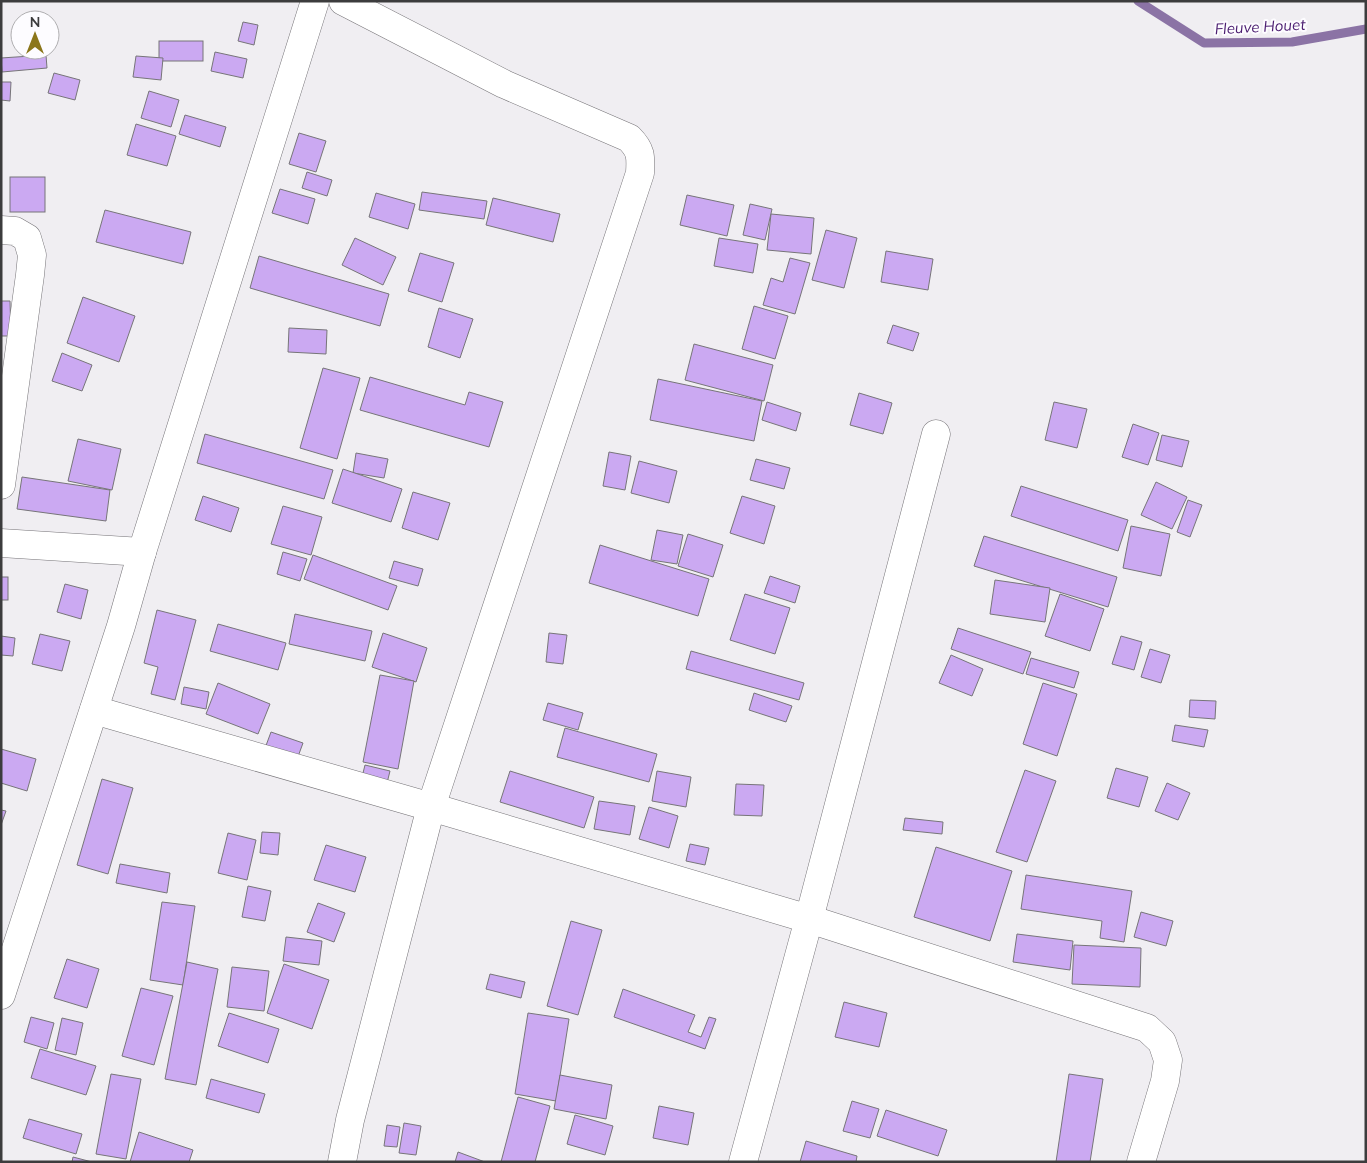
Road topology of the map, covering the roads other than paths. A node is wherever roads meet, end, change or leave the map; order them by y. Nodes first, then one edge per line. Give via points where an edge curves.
1 (315, 1) edge
2 (343, 1) edge
3 (1, 230) edge
4 (936, 434) dead end
5 (1, 485) edge
6 (1, 543) edge
7 (142, 552) junction
8 (94, 710) junction
9 (431, 807) junction
10 (808, 919) junction
11 (1, 995) edge
12 (342, 1162) edge
13 (742, 1162) edge
14 (1141, 1162) edge

1 - 7 street
2 - 9 street via 504,84 629,138 638,147 641,158 640,173
3 - 5 street via 15,231 26,238 32,255
4 - 10 street
6 - 7 street
7 - 8 street
8 - 9 street
8 - 11 street
9 - 10 street
9 - 12 street
10 - 13 street
10 - 14 street via 1147,1028 1162,1042 1168,1060

